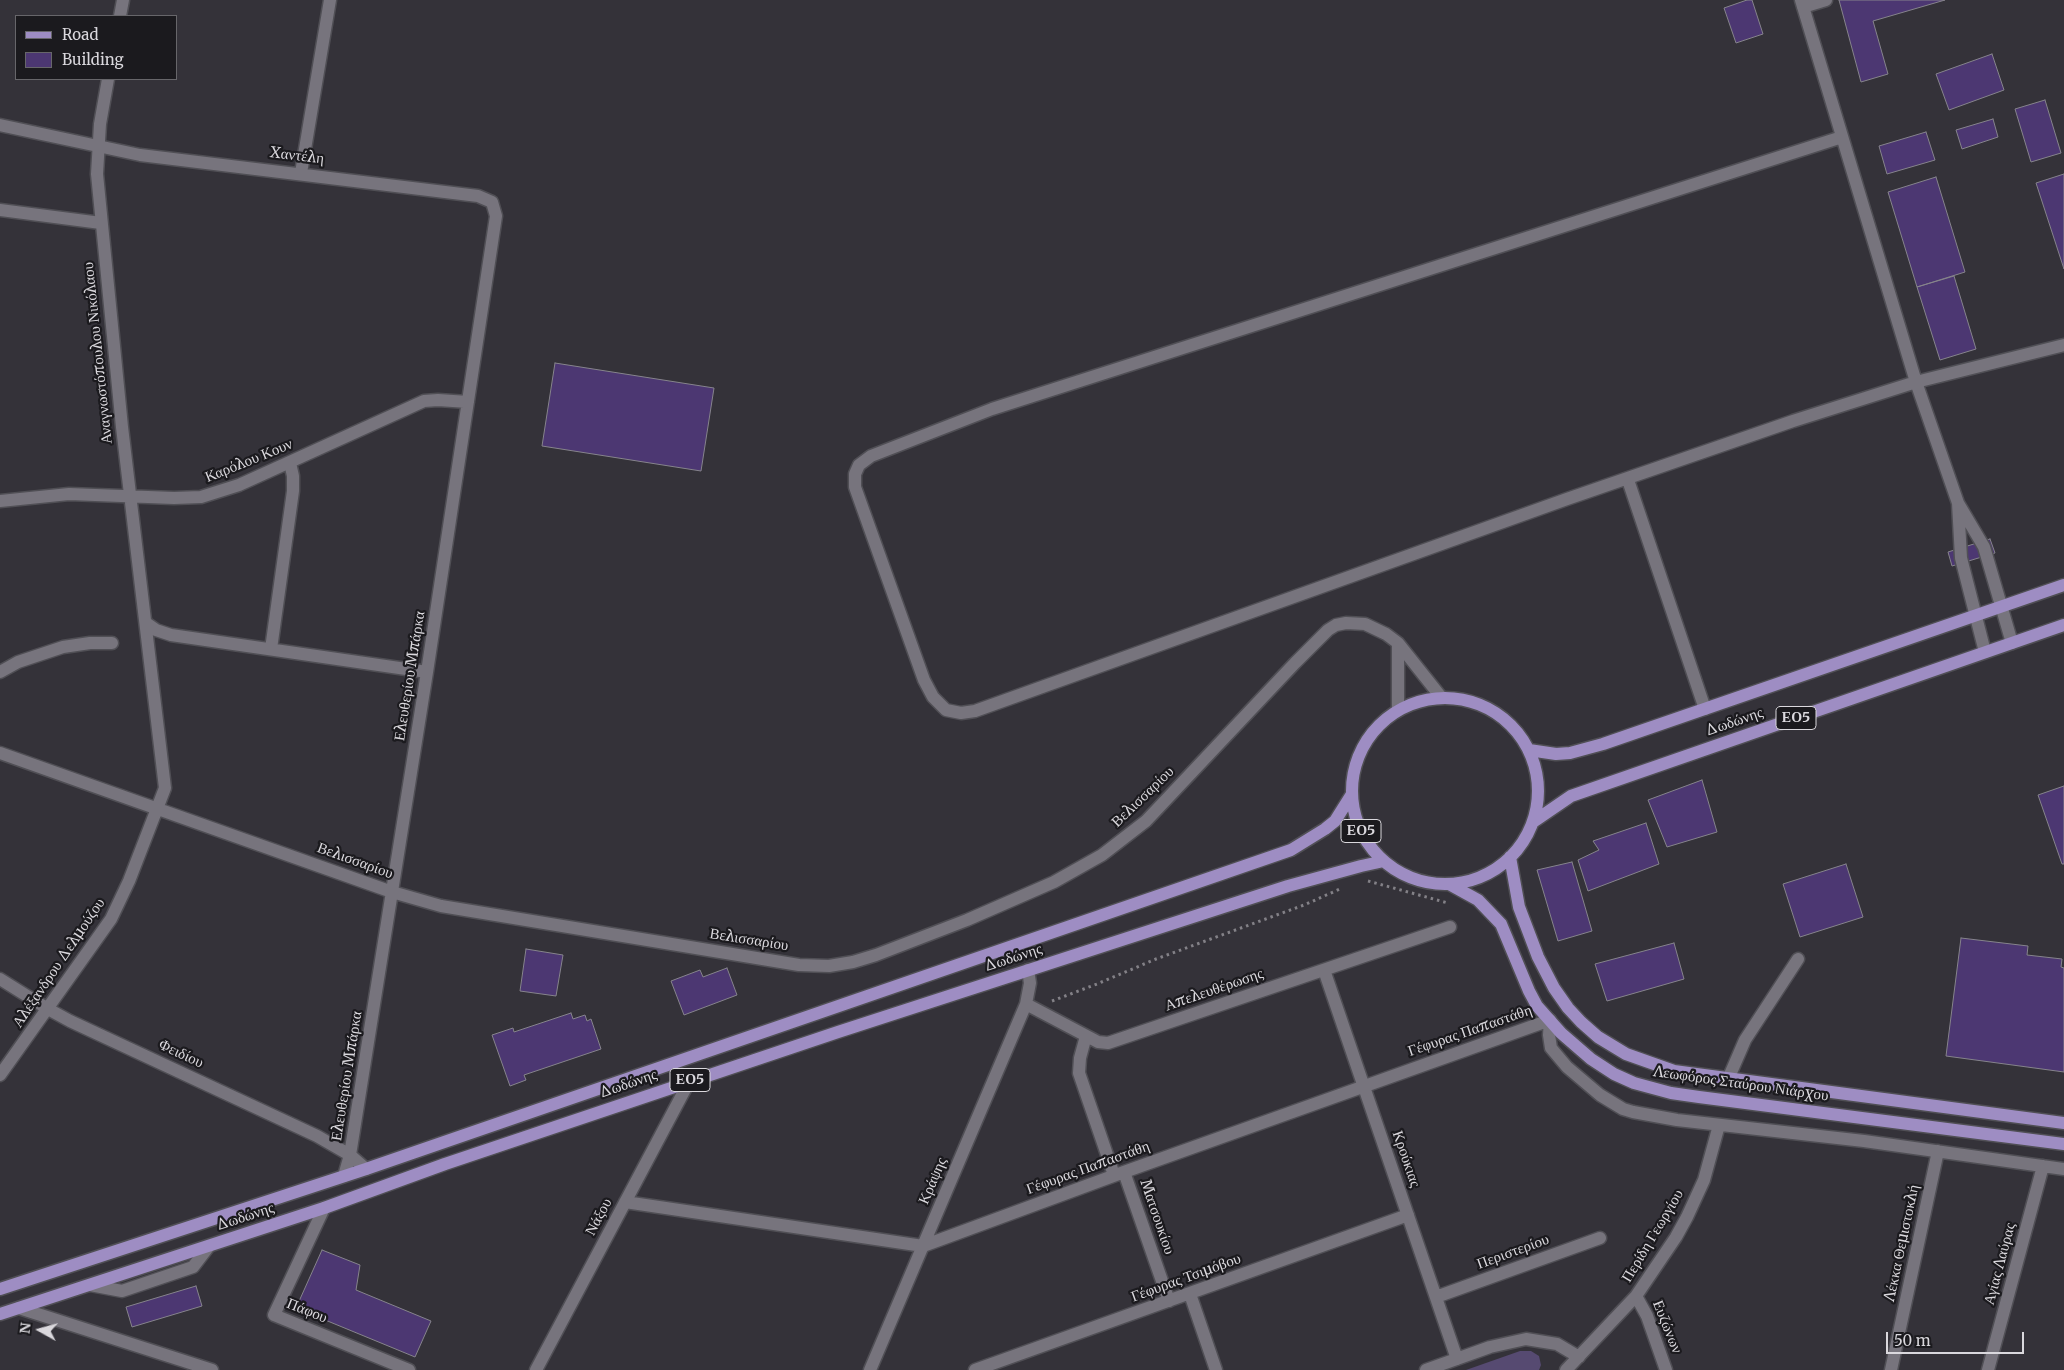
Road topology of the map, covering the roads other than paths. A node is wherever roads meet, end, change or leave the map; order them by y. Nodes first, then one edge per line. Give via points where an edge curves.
1 (124, 0) edge
2 (330, 0) edge
3 (1826, 0) edge
4 (1802, 4) edge
5 (120, 15) edge
6 (108, 80) edge
7 (0, 125) edge
8 (1842, 136) junction
9 (97, 145) junction
10 (301, 173) junction
11 (492, 202) joint
12 (0, 210) edge
13 (101, 223) junction
14 (2064, 345) edge
15 (1916, 382) junction
16 (468, 402) junction
17 (290, 463) junction
18 (1628, 480) junction
19 (130, 496) junction
20 (0, 501) edge
21 (1958, 502) junction
22 (2064, 584) edge
23 (2001, 606) junction
24 (1976, 615) junction
25 (146, 623) junction
26 (2064, 625) edge
27 (112, 643) dead end
28 (1398, 643) junction
29 (2012, 643) junction
30 (271, 649) junction
31 (1985, 652) junction
32 (0, 672) edge
33 (427, 672) junction
34 (1441, 697) junction
35 (1705, 709) junction
36 (1398, 710) junction
37 (1529, 750) junction
38 (0, 753) edge
39 (1352, 794) junction
40 (158, 808) junction
41 (1533, 822) junction
42 (1510, 857) junction
43 (1384, 861) junction
44 (1449, 884) junction
45 (392, 892) junction
46 (1450, 927) dead end
47 (1798, 960) dead end
48 (1028, 970) junction
49 (1324, 970) junction
50 (0, 979) edge
51 (1026, 1004) junction
52 (48, 1009) junction
53 (1550, 1020) junction
54 (1086, 1036) junction
55 (0, 1075) edge
56 (1729, 1077) junction
57 (690, 1080) junction
58 (1364, 1086) junction
59 (2064, 1123) edge
60 (1719, 1124) junction
61 (2064, 1144) edge
62 (1938, 1151) junction
63 (350, 1155) junction
64 (2043, 1166) junction
65 (366, 1169) junction
66 (2064, 1169) edge
67 (1119, 1173) junction
68 (344, 1176) junction
69 (625, 1202) junction
70 (324, 1208) junction
71 (1408, 1215) junction
72 (1600, 1238) dead end
73 (923, 1246) junction
74 (0, 1290) edge
75 (1190, 1294) junction
76 (1636, 1296) junction
77 (1436, 1297) junction
78 (1169, 1301) junction
79 (19, 1308) junction
80 (0, 1314) edge
81 (1578, 1357) junction
82 (1458, 1359) junction
83 (1005, 1365) edge
84 (212, 1370) edge
85 (409, 1370) edge
86 (536, 1370) edge
87 (870, 1370) edge
88 (975, 1370) edge
89 (1216, 1370) edge
90 (1426, 1370) edge
91 (1566, 1370) edge
92 (1666, 1370) edge
93 (1891, 1370) edge
94 (1988, 1370) edge

1 - 5 street
2 - 10 street
3 - 4 street
4 - 8 street
6 - 9 street, Αναγνωστόπουλου Νικόλαου
7 - 9 street, Χαντέλη
8 - 15 street
8 - 18 street via 992,409 871,456 859,464 855,487 924,680 933,697 946,710 960,713 975,711
9 - 10 street, Χαντέλη via 140,155
9 - 13 street, Αναγνωστόπουλου Νικόλαου
10 - 11 street, Χαντέλη via 478,196
11 - 16 street, Ελευθερίου Μπάρκα via 496,216
12 - 13 street
13 - 19 street, Αναγνωστόπουλου Νικόλαου
14 - 15 street
15 - 18 street via 1793,421
15 - 21 street
16 - 17 street, Καρόλου Κουν via 424,401
16 - 33 street, Ελευθερίου Μπάρκα
17 - 19 street, Καρόλου Κουν via 239,485 201,496
17 - 30 street via 293,491
18 - 35 street
19 - 20 street, Καρόλου Κουν via 69,494
19 - 25 street, Αναγνωστόπουλου Νικόλαου
21 - 23 street via 1984,547
21 - 24 street via 1961,558
22 - 23 main road, Δωδώνης / ΕΟ5
23 - 24 main road, Δωδώνης / ΕΟ5
23 - 29 street
24 - 31 street
24 - 35 main road, Δωδώνης / ΕΟ5
25 - 30 street via 171,635
25 - 40 street, Αλέξανδρου Δελμούζου via 165,788
26 - 29 main road, Δωδώνης / ΕΟ5
27 - 32 street via 63,647 18,662
28 - 34 street, Βελισσαρίου
28 - 36 street
28 - 45 street, Βελισσαρίου via 1366,624 1346,622 1336,625 1146,821 1102,856 1054,882 967,920 853,962 829,966 799,965 441,906
29 - 31 main road, Δωδώνης / ΕΟ5
30 - 33 street
31 - 41 main road, Δωδώνης / ΕΟ5 via 1571,796
33 - 45 street, Ελευθερίου Μπάρκα
34 - 36 main road, Δωδώνης / ΕΟ5 via 1422,700
34 - 37 main road, Δωδώνης / ΕΟ5 via 1457,698 1493,710 1513,728
35 - 37 main road, Δωδώνης / ΕΟ5 via 1570,753
36 - 39 main road, Δωδώνης / ΕΟ5 via 1376,727 1366,742 1353,776
37 - 41 main road, Δωδώνης / ΕΟ5 via 1538,785
38 - 40 street, Βελισσαρίου
39 - 43 main road, Δωδώνης / ΕΟ5 via 1360,830
39 - 65 main road, Δωδώνης / ΕΟ5 via 1335,821 1291,850
40 - 45 street, Βελισσαρίου
40 - 52 street, Αλέξανδρου Δελμούζου via 130,881 111,919
41 - 42 main road, Δωδώνης / ΕΟ5
42 - 44 main road, Δωδώνης / ΕΟ5 via 1485,875
42 - 56 main road, Λεωφόρος Σταύρου Νιάρχου via 1519,907 1538,957 1554,988 1581,1022 1613,1048 1644,1062 1674,1070
43 - 44 main road, Δωδώνης / ΕΟ5 via 1413,878
43 - 48 main road, Δωδώνης / ΕΟ5 via 1288,886
44 - 53 main road, Λεωφόρος Σταύρου Νιάρχου via 1478,900 1501,924 1529,991
45 - 63 street, Ελευθερίου Μπάρκα
46 - 49 street, Απελευθέρωσης
47 - 56 street via 1745,1040
48 - 51 street via 1030,983
48 - 57 main road, Δωδώνης / ΕΟ5
49 - 54 street, Απελευθέρωσης via 1110,1043 1100,1043
49 - 58 street, Κρούκιας
50 - 52 street, Φειδίου
51 - 54 street, Απελευθέρωσης
51 - 73 street, Κράψης
52 - 55 street, Αλέξανδρου Δελμούζου
52 - 63 street, Φειδίου
53 - 58 street, Γέφυρας Παπαστάθη
53 - 60 street via 1551,1048 1586,1084 1610,1102 1654,1117
53 - 61 main road, Λεωφόρος Σταύρου Νιάρχου via 1591,1060 1614,1074 1671,1093
54 - 67 street, Ματσουκίου via 1079,1073
56 - 59 main road, Λεωφόρος Σταύρου Νιάρχου
57 - 69 street, Νάξου
57 - 70 main road, Δωδώνης / ΕΟ5
58 - 67 street, Γέφυρας Παπαστάθη
58 - 71 street, Κρούκιας
60 - 62 street
60 - 76 street, Περίδη Γεωργίου via 1696,1200 1676,1237
62 - 64 street
62 - 93 street, Λέκκα Θεμιστοκλή
63 - 65 street, Φειδίου
63 - 68 street, Ελευθερίου Μπάρκα
64 - 66 street
64 - 94 street, Αγίας Λαύρας
65 - 68 main road, Δωδώνης / ΕΟ5
67 - 73 street, Γέφυρας Παπαστάθη
67 - 78 street, Ματσουκίου
68 - 74 main road, Δωδώνης / ΕΟ5
69 - 73 street, Γέφυρας Παπαστάθη
69 - 86 street, Νάξου
70 - 79 main road, Δωδώνης / ΕΟ5
70 - 85 street, Πάφου via 274,1315
71 - 75 street, Γέφυρας Τσιμόβου
71 - 77 street, Κρούκιας
72 - 77 street, Περιστερίου
73 - 87 street, Κράψης
75 - 78 street, Γέφυρας Τσιμόβου
75 - 89 street
76 - 81 street, Περίδη Γεωργίου
76 - 92 street, Ευζώνων via 1647,1316
77 - 82 street, Κρούκιας
78 - 83 street, Γέφυρας Τσιμόβου
79 - 80 main road, Δωδώνης / ΕΟ5
79 - 84 street
81 - 82 street via 1557,1344 1526,1339
81 - 91 street, Περίδη Γεωργίου
82 - 90 street
83 - 88 street, Γέφυρας Τσιμόβου

